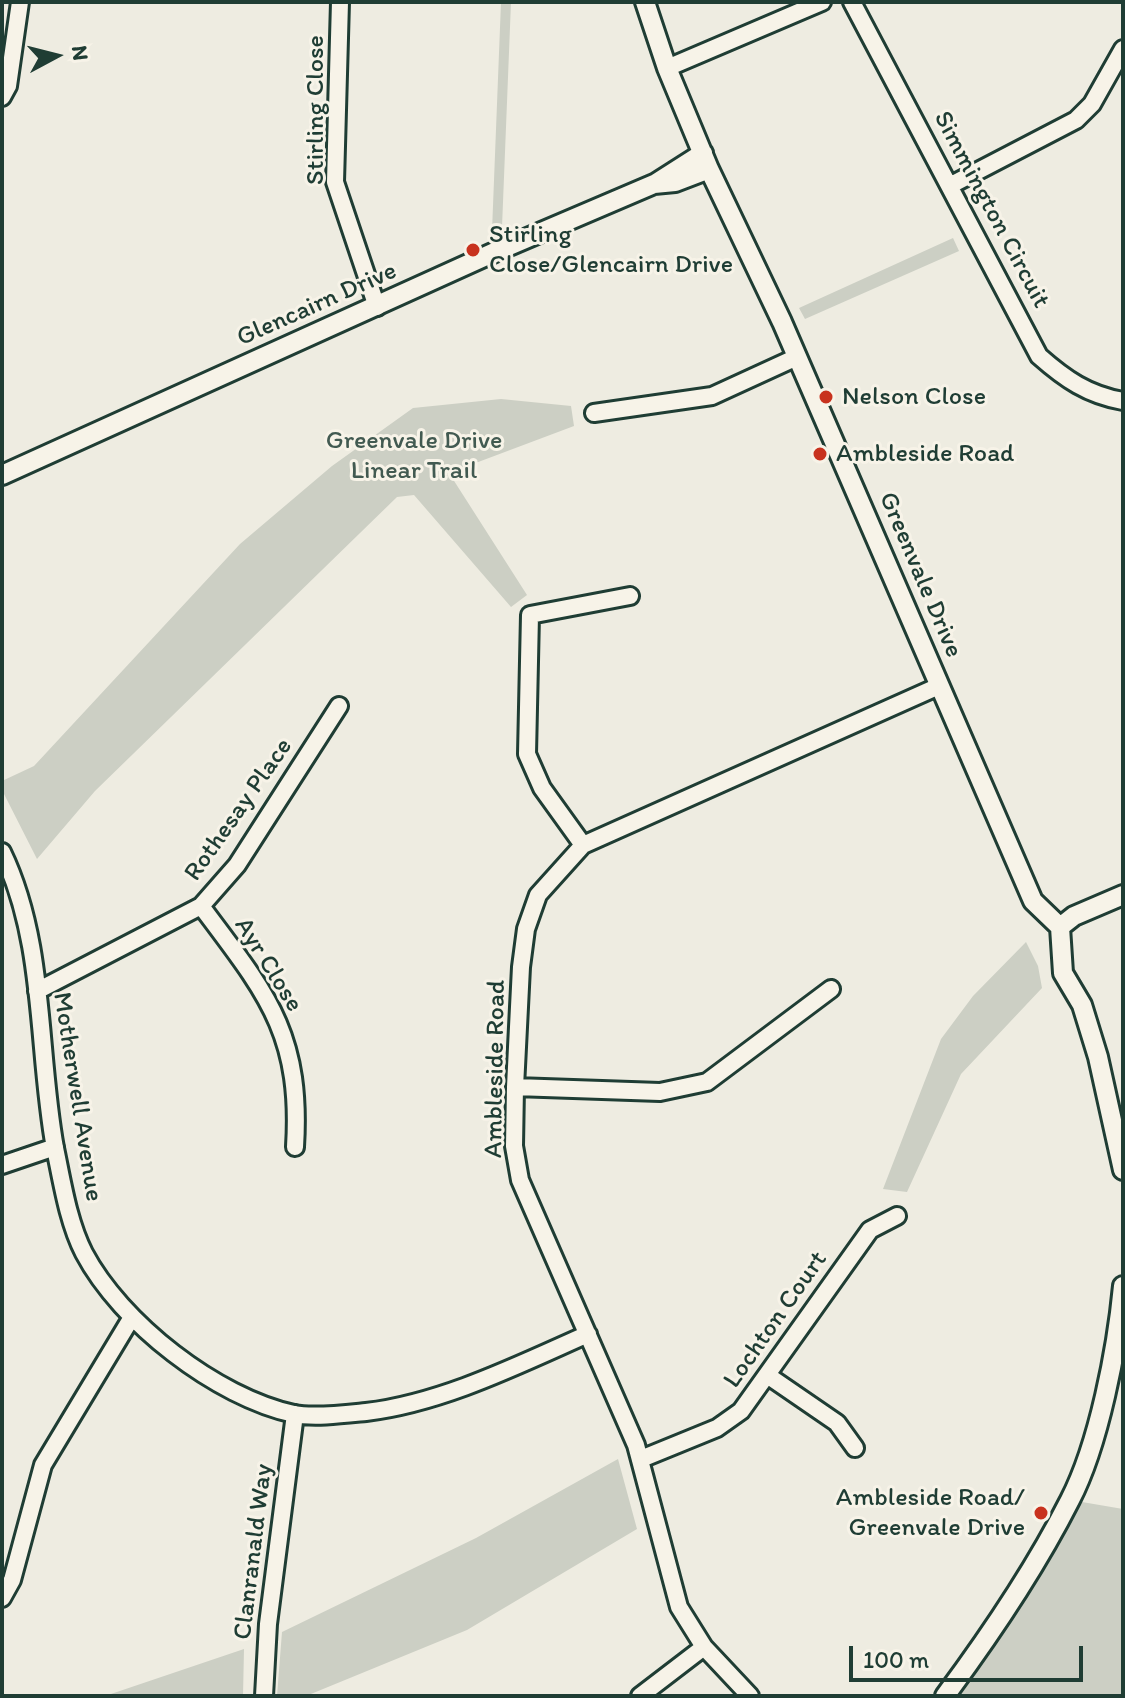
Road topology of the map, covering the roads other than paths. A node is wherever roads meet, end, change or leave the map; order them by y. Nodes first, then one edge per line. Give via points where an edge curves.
1 (20, 2) edge
2 (340, 2) edge
3 (645, 2) edge
4 (822, 2) edge
5 (852, 2) edge
6 (1123, 49) edge
7 (667, 68) junction
8 (2, 97) edge
9 (706, 161) junction
10 (951, 185) junction
11 (377, 307) junction
12 (797, 357) junction
13 (1123, 401) edge
14 (594, 413) dead end
15 (2, 475) edge
16 (630, 596) dead end
17 (939, 686) junction
18 (339, 706) dead end
19 (583, 845) junction
20 (2, 852) edge
21 (1123, 895) edge
22 (201, 906) junction
23 (1060, 927) junction
24 (831, 989) dead end
25 (37, 991) junction
26 (515, 1087) junction
27 (55, 1147) junction
28 (295, 1147) dead end
29 (1122, 1156) edge
30 (2, 1165) edge
31 (1123, 1170) edge
32 (897, 1216) dead end
33 (1123, 1286) edge
34 (132, 1317) junction
35 (588, 1334) junction
36 (767, 1375) junction
37 (295, 1414) junction
38 (855, 1448) dead end
39 (641, 1459) junction
40 (2, 1598) edge
41 (704, 1647) junction
42 (264, 1696) edge
43 (640, 1696) edge
44 (750, 1696) edge
45 (945, 1696) edge

1 - 8 street
2 - 11 street, Stirling Close via 335,182
3 - 7 street, Greenvale Drive
4 - 7 street
5 - 10 street, Simmington Circuit
6 - 10 street via 1092,104 1076,120
7 - 9 street, Greenvale Drive
9 - 11 street, Glencairn Drive
9 - 12 street, Greenvale Drive
10 - 13 street, Simmington Circuit via 1039,356 1068,381 1100,397
11 - 15 street, Glencairn Drive
12 - 14 street via 712,396
12 - 17 street, Greenvale Drive
16 - 19 street via 530,615 527,754 542,788
17 - 19 street, Ambleside Road
17 - 23 street, Greenvale Drive via 1033,901
18 - 22 street, Rothesay Place via 237,865
19 - 26 street, Ambleside Road via 538,895 526,929
20 - 25 street, Motherwell Avenue via 21,896
21 - 23 street
22 - 25 street, Rothesay Place
22 - 28 street, Ayr Close via 274,1008 291,1055
23 - 29 street via 1063,973 1086,1018
24 - 26 street via 707,1082 660,1092
25 - 27 street, Motherwell Avenue
26 - 35 street, Ambleside Road via 514,1146 520,1180
27 - 30 street
27 - 34 street, Motherwell Avenue via 84,1253
29 - 31 street
32 - 36 street, Lochton Court via 870,1230
33 - 45 street via 1111,1365 1072,1497 1011,1603
34 - 37 street, Motherwell Avenue via 221,1385
34 - 40 street via 43,1465 12,1580
35 - 37 street, Motherwell Avenue via 412,1404
35 - 39 street, Ambleside Road
36 - 38 street via 837,1423
36 - 39 street, Lochton Court via 741,1411 717,1428
37 - 42 street, Clanranald Way
39 - 41 street, Ambleside Road via 679,1607
41 - 43 street
41 - 44 street, Ambleside Road

